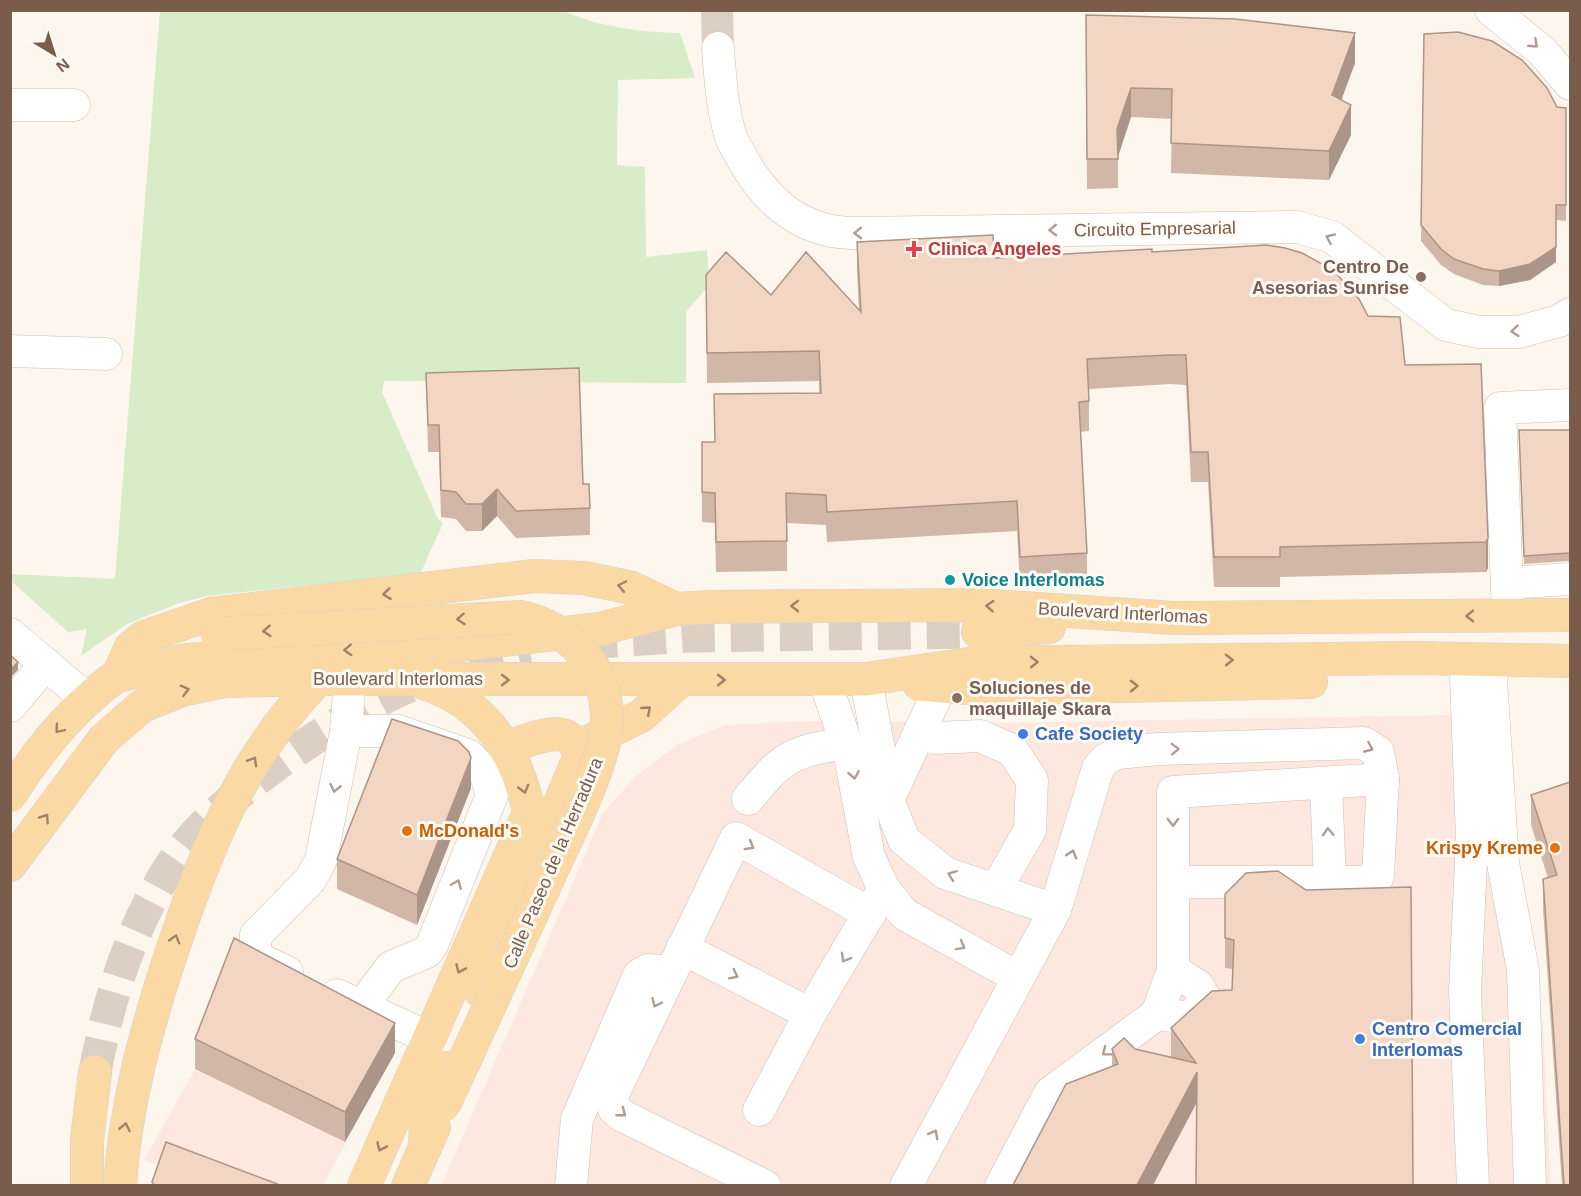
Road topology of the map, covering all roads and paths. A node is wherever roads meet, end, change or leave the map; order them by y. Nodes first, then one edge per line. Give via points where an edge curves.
1 (1491, 10) edge
2 (718, 48) tunnel mouth
3 (1570, 84) edge
4 (10, 105) edge
5 (74, 105) dead end
6 (1570, 314) edge
7 (10, 351) edge
8 (106, 354) dead end
9 (1570, 405) edge
10 (1570, 579) edge
11 (1507, 583) junction
12 (676, 609) junction
13 (1508, 615) junction
14 (1570, 615) edge
15 (1174, 618) junction
16 (10, 634) edge
17 (217, 634) joint
18 (977, 648) junction
19 (1570, 661) edge
20 (46, 664) junction
21 (118, 676) junction
22 (866, 678) junction
23 (318, 679) junction
24 (682, 679) junction
25 (1478, 679) junction
26 (350, 680) junction
27 (413, 680) junction
28 (824, 680) junction
29 (1570, 681) edge
30 (941, 686) junction
31 (88, 700) junction
32 (10, 706) edge
33 (346, 731) junction
34 (935, 738) dead end
35 (834, 745) dead end
36 (507, 747) junction
37 (577, 747) junction
38 (1383, 779) junction
39 (1326, 783) junction
40 (13, 786) edge
41 (748, 799) dead end
42 (888, 800) junction
43 (10, 865) edge
44 (1173, 882) junction
45 (1330, 882) junction
46 (996, 889) junction
47 (877, 901) junction
48 (1055, 910) junction
49 (676, 960) junction
50 (1017, 976) junction
51 (362, 1007) junction
52 (810, 1014) junction
53 (429, 1038) junction
54 (95, 1072) tunnel mouth
55 (759, 1110) dead end
56 (425, 1146) junction
57 (578, 1182) edge
58 (87, 1185) edge
59 (120, 1185) edge
60 (364, 1185) edge
61 (408, 1185) edge
62 (763, 1185) edge
63 (906, 1185) edge
64 (1001, 1185) edge
65 (1473, 1185) edge
66 (1530, 1185) edge

1 -> 3 street via 1542,51
6 -> 2 street, Circuito Empresarial via 1519,332 1479,332 1446,325 1332,237 1297,226 838,233 822,230 793,217 750,173 730,136
4 - 5 street
7 - 8 street
9 - 11 street via 1500,408
10 - 11 street
11 - 13 street
15 -> 12 main road, Boulevard Interlomas via 978,605
12 -> 21 main road, Boulevard Interlomas via 600,629 457,645 186,660
12 -> 21 main road, Boulevard Interlomas via 632,588 584,578 534,576 211,614 144,637 131,647
13 - 14 main road, Boulevard Interlomas
13 -> 15 main road, Boulevard Interlomas
15 - 18 main road
16 - 20 street
17 - 21 main road, Boulevard Interlomas via 168,647
56 -> 17 main road, Calle Paseo de la Herradura, bridge via 580,808 605,742 607,703 597,675 570,639 539,621 521,617
18 -> 19 main road, Boulevard Interlomas
18 - 22 main road, Boulevard Interlomas
20 - 31 street
20 - 32 street
21 - 31 main road, Boulevard Interlomas
22 - 28 main road, Boulevard Interlomas
22 - 30 main road, Boulevard Interlomas
22 - 42 street
23 - 26 main road, Boulevard Interlomas
43 -> 23 main road, Boulevard Interlomas via 104,739 142,706 184,689 225,681
59 -> 23 main road via 122,1142 138,1067 155,1001 199,871 257,754 275,727
27 -> 24 main road, Boulevard Interlomas
24 -> 28 main road, Boulevard Interlomas
37 -> 24 main road via 641,716
25 - 29 main road, Boulevard Interlomas
30 -> 25 main road, Boulevard Interlomas via 978,689
25 - 65 street via 1465,991
25 - 66 street via 1503,863 1523,970
26 - 27 main road, Boulevard Interlomas
26 - 33 street
27 - 36 main road via 436,687 466,705
28 -> 47 street via 849,752
30 - 42 street
31 -> 40 main road, Boulevard Interlomas
33 -> 51 street via 321,860 310,880 256,935 255,948 259,959
51 -> 33 street via 391,967 427,952 432,945 492,795 485,772 468,755 399,731
34 - 46 street via 980,736 1012,750 1032,780 1030,830
35 - 41 street via 788,757
36 - 37 main road via 554,733 569,736
36 -> 53 main road via 521,779 529,813
37 - 56 main road via 579,758 426,1118
38 - 39 street
38 - 45 street via 1378,876 1364,882
48 -> 38 street via 1098,768 1117,753 1364,743 1378,752
39 -> 44 street via 1173,792
45 -> 39 street
46 -> 42 street via 945,873 904,840
44 - 45 street
44 -> 64 street via 1173,970 1157,1014 1050,1093
46 - 48 street
49 -> 47 street via 736,838
47 -> 50 street
47 -> 52 street
48 - 50 street
49 -> 52 street
49 - 57 street via 639,975 577,1119
49 -> 62 street via 612,1096 614,1109
63 -> 50 street
51 - 53 street
52 - 55 street
53 -> 60 main road
54 - 58 main road via 87,1140
56 - 61 main road, Calle Paseo de la Herradura

